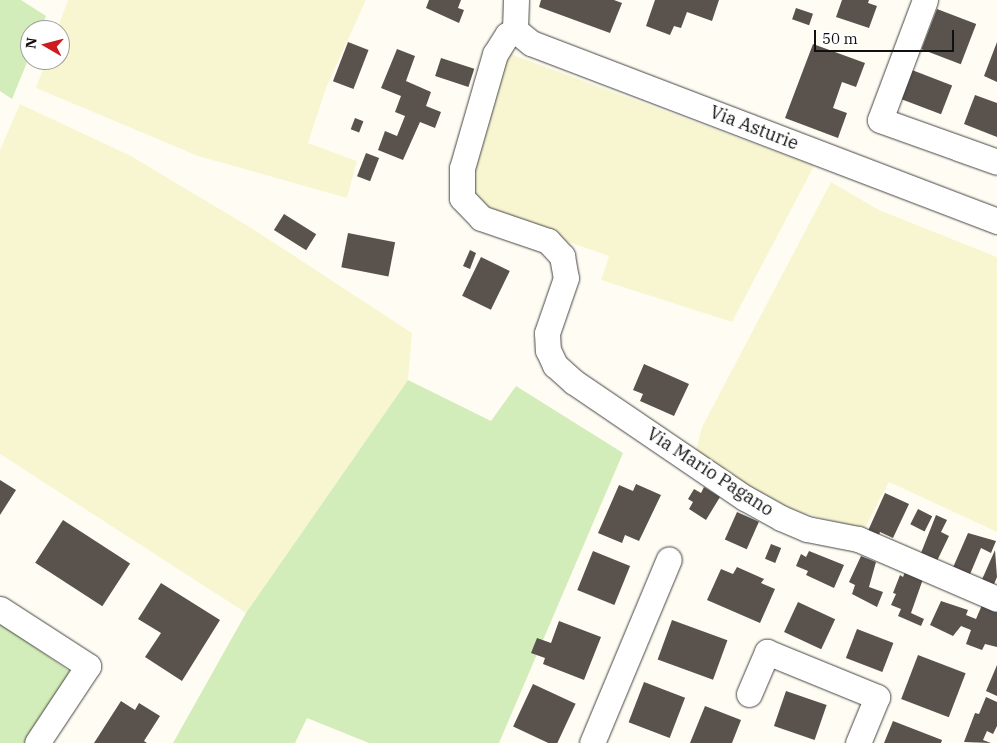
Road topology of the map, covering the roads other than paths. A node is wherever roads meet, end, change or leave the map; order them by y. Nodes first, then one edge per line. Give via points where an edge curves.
1 (516, 0) edge
2 (924, 0) edge
3 (515, 30) junction
4 (997, 162) edge
5 (997, 221) edge
6 (668, 559) dead end
7 (997, 599) edge
8 (0, 609) edge
9 (749, 694) dead end
10 (37, 743) edge
11 (592, 743) edge
12 (858, 743) edge

1 - 3 street
2 - 4 street via 880,120
3 - 5 street, Via Asturie via 522,38 542,48
3 - 7 street, Via Mario Pagano via 507,35 495,54 466,151 461,191 466,206 481,218 548,241 562,256 566,278 547,334 550,358 574,382 745,498 781,518 807,529 873,544
6 - 11 street
8 - 10 street via 88,666
9 - 12 street via 767,652 877,697

